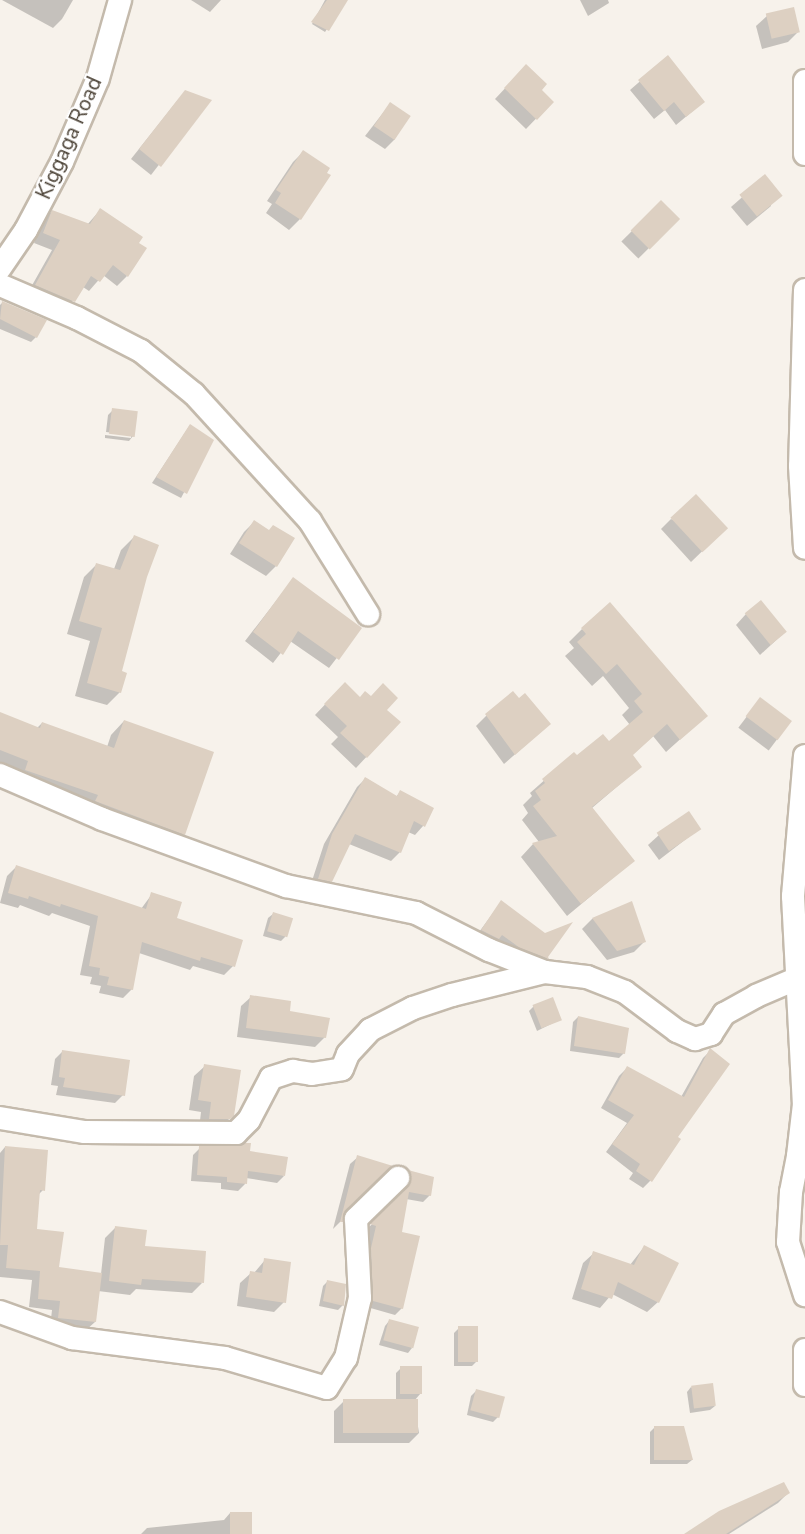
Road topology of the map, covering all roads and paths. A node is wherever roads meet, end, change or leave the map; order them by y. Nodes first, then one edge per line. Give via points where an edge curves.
1 (120, 0) edge
2 (805, 81) edge
3 (805, 154) edge
4 (0, 268) edge
5 (0, 285) edge
6 (805, 290) edge
7 (805, 548) edge
8 (368, 614) dead end
9 (805, 756) edge
10 (0, 775) edge
11 (545, 972) junction
12 (796, 979) junction
13 (0, 1118) edge
14 (398, 1178) dead end
15 (805, 1295) edge
16 (0, 1312) edge
17 (805, 1350) edge
18 (805, 1385) edge

1 - 4 street, Kiggaga Road via 98,78 62,162
2 - 3 street
5 - 8 street via 141,351 194,394 310,521
6 - 7 street via 800,466
9 - 12 street via 793,896
10 - 11 street via 102,819 286,886 416,913 489,950
11 - 12 street via 587,977 625,992 695,1040 711,1034 724,1014
11 - 13 street via 413,1008 370,1030 348,1054 342,1069 312,1074 279,1073 271,1078 249,1119 236,1133 85,1132
12 - 15 street via 804,1104 788,1242
14 - 16 street via 356,1219 360,1299 346,1358 327,1388 225,1358 72,1338
17 - 18 street

